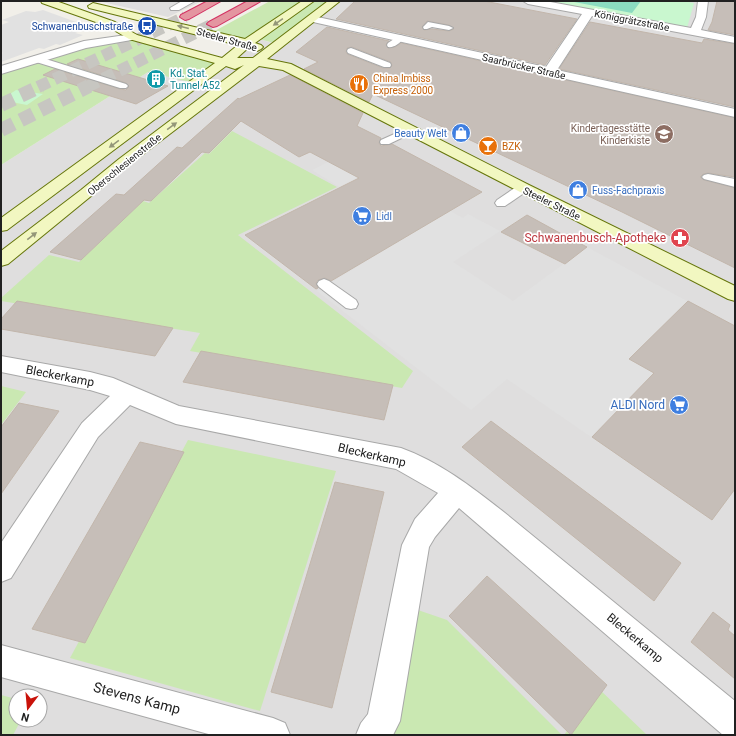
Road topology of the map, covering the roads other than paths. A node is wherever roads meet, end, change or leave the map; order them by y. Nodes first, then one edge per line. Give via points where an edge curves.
1 (46, 1) edge
2 (69, 1) edge
3 (190, 1) edge
4 (216, 1) edge
5 (256, 1) edge
6 (309, 1) edge
7 (335, 1) edge
8 (528, 1) edge
9 (703, 1) edge
10 (548, 3) edge
11 (175, 8) tunnel mouth
12 (589, 12) junction
13 (185, 17) tunnel mouth
14 (313, 18) junction
15 (111, 24) junction
16 (213, 24) tunnel mouth
17 (427, 27) dead end
18 (449, 28) dead end
19 (695, 32) junction
20 (133, 37) junction
21 (735, 40) edge
22 (248, 43) junction
23 (84, 45) junction
24 (351, 51) dead end
25 (270, 52) junction
26 (381, 53) dead end
27 (36, 59) junction
28 (371, 59) junction
29 (224, 61) junction
30 (252, 65) junction
31 (387, 65) dead end
32 (1, 70) edge
33 (549, 72) junction
34 (123, 86) dead end
35 (370, 110) junction
36 (735, 113) edge
37 (410, 130) junction
38 (385, 142) dead end
39 (708, 177) dead end
40 (735, 183) edge
41 (523, 188) junction
42 (501, 203) dead end
43 (1, 226) edge
44 (1, 260) edge
45 (324, 284) dead end
46 (735, 294) edge
47 (351, 304) dead end
48 (1, 364) edge
49 (128, 393) junction
50 (457, 491) junction
51 (1, 568) edge
52 (1, 662) edge
53 (735, 723) edge
54 (272, 735) edge
55 (373, 735) edge

1 - 15 main road, Steeler Straße
22 -> 2 main road, Steeler Straße
3 - 11 street
4 - 13 highway
5 - 16 highway
6 -> 22 main road, Oberschlesienstraße
7 - 14 main road, Oberschlesienstraße
8 - 10 street, Königgrätzstraße
9 - 19 street via 701,17
10 - 12 street, Königgrätzstraße
12 - 19 street, Königgrätzstraße
12 - 33 street
14 - 25 main road, Oberschlesienstraße
14 - 33 street, Saarbrücker Straße
15 - 20 main road, Steeler Straße
15 - 23 street
17 - 18 lane via 431,24
19 - 21 street, Königgrätzstraße
20 - 23 street
20 - 29 main road, Steeler Straße
22 - 25 main road, Steeler Straße
22 - 29 main road, Oberschlesienstraße
23 - 27 street
24 - 28 lane
25 - 30 main road, Oberschlesienstraße
25 - 35 main road, Steeler Straße via 349,90 368,105
26 - 28 lane
27 - 32 street
27 - 34 lane
28 - 31 lane
29 - 30 main road, Steeler Straße
29 -> 43 main road, Oberschlesienstraße
30 - 35 main road, Steeler Straße via 327,99
30 - 35 main road, Steeler Straße via 287,68
44 -> 30 main road, Oberschlesienstraße
33 - 36 street, Saarbrücker Straße
35 - 37 main road, Steeler Straße
37 - 38 lane
37 - 41 main road, Steeler Straße
39 - 40 lane
41 - 42 lane
41 - 46 main road, Steeler Straße
45 - 47 lane
48 - 49 street, Bleckerkamp via 90,381
49 - 50 street, Bleckerkamp via 176,415 401,459
49 - 51 street via 90,430
50 - 53 street, Bleckerkamp
50 - 55 street via 425,528 416,545 383,721
52 - 54 street, Stevens Kamp

